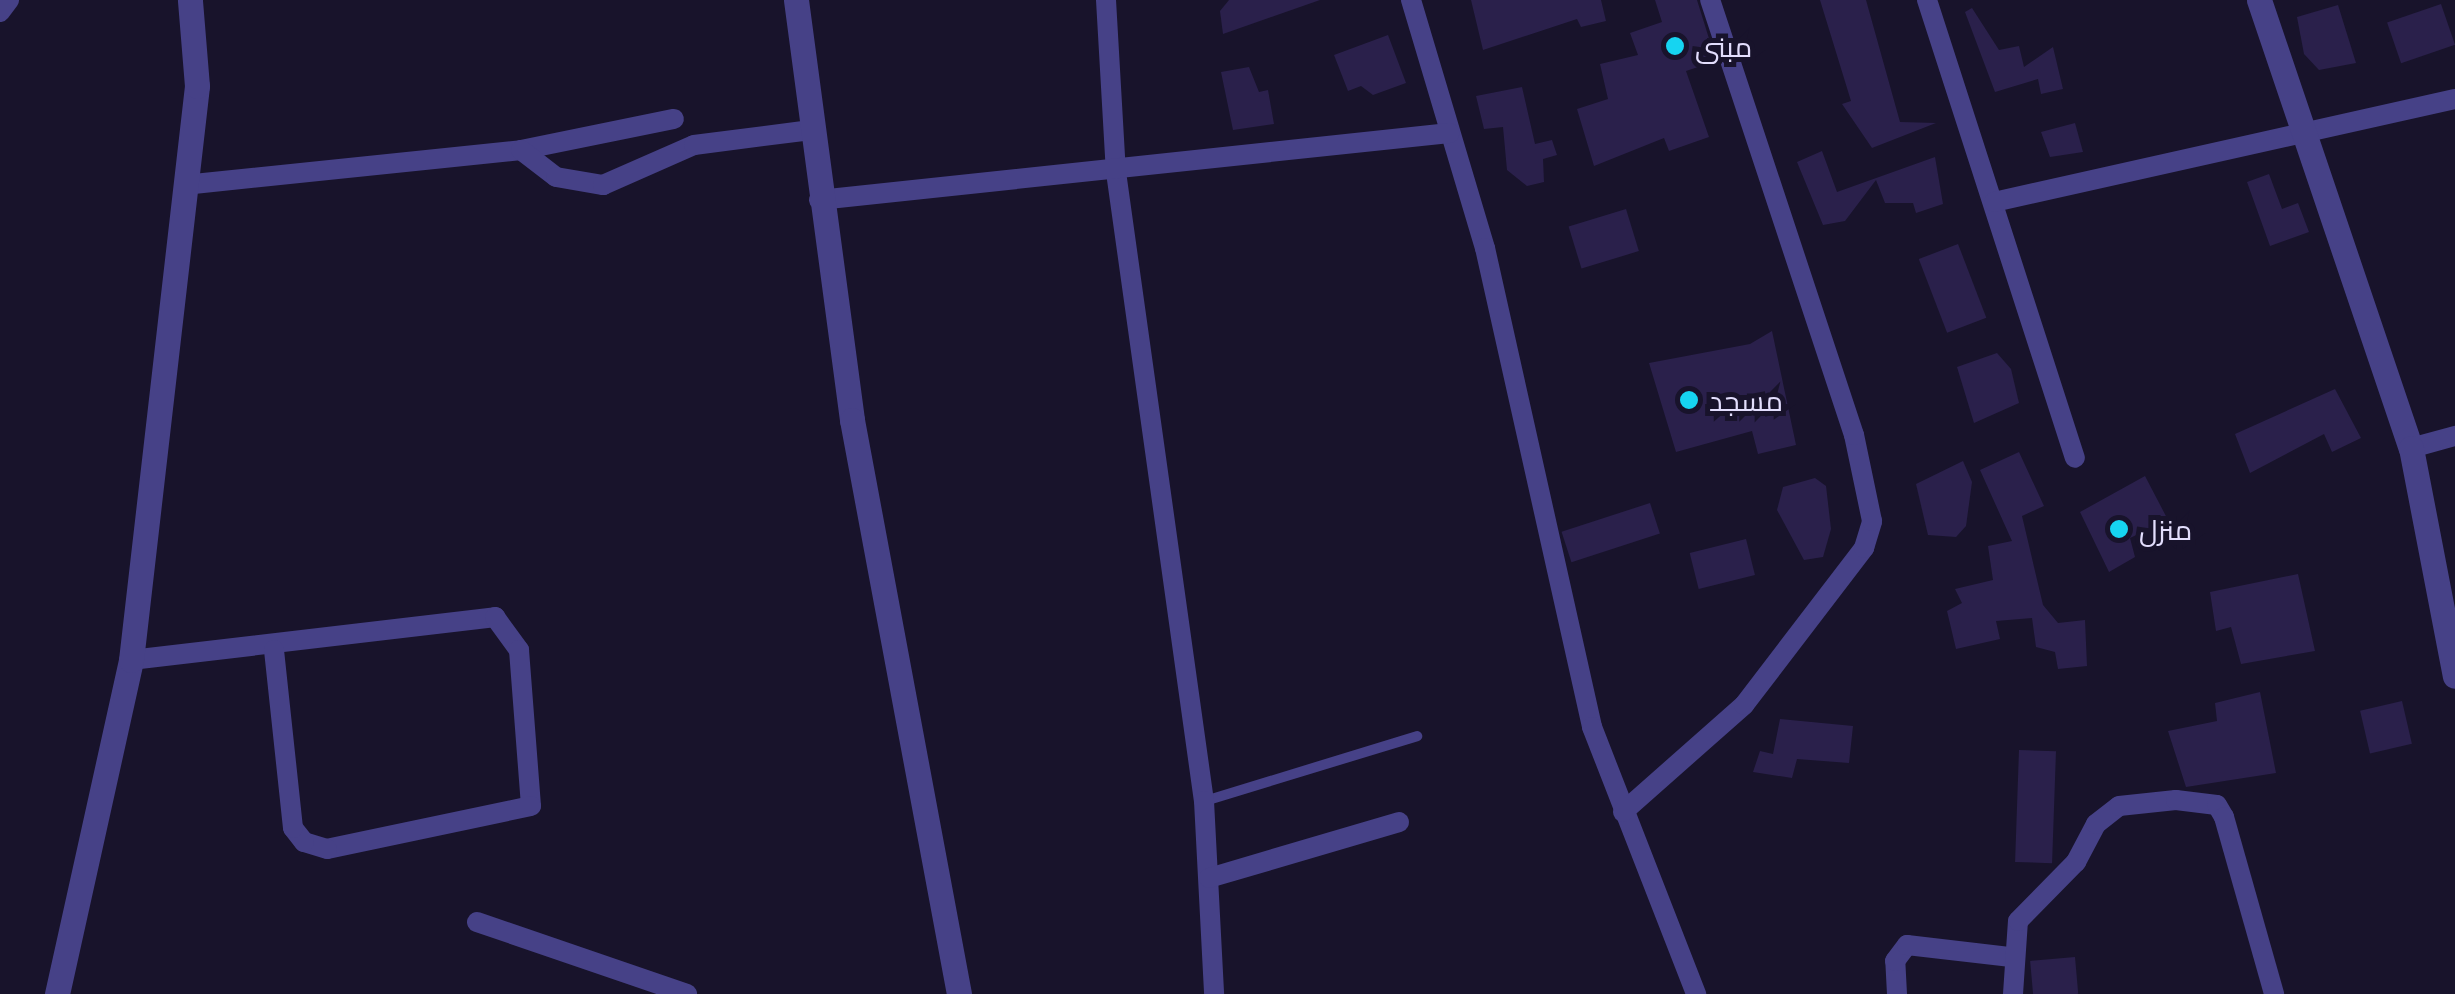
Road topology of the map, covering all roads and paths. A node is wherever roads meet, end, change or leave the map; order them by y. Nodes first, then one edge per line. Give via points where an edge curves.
1 (9, 0) edge
2 (190, 0) edge
3 (796, 0) edge
4 (1106, 0) edge
5 (1411, 0) edge
6 (1710, 0) edge
7 (1927, 0) edge
8 (2260, 0) edge
9 (0, 12) edge
10 (2455, 99) edge
11 (674, 119) dead end
12 (811, 130) junction
13 (2297, 130) junction
14 (1449, 134) junction
15 (521, 150) junction
16 (1116, 172) junction
17 (184, 185) junction
18 (819, 200) junction
19 (1994, 202) junction
20 (2455, 436) edge
21 (2411, 448) junction
22 (2075, 458) dead end
23 (274, 650) junction
24 (131, 660) junction
25 (2455, 676) edge
26 (1417, 736) dead end
27 (1204, 801) junction
28 (1623, 812) junction
29 (1399, 822) dead end
30 (1209, 878) junction
31 (477, 922) dead end
32 (2011, 957) junction
33 (57, 994) edge
34 (687, 994) edge
35 (959, 994) edge
36 (1214, 994) edge
37 (1696, 994) edge
38 (1897, 994) edge
39 (2012, 994) edge
40 (2274, 994) edge

1 - 9 street
2 - 17 street via 197,86
3 - 12 street
4 - 16 street
5 - 14 street
6 - 28 street via 1854,435 1872,522 1864,548 1744,705
7 - 19 street
8 - 13 street
10 - 13 street
11 - 15 street
12 - 15 street via 694,145 603,186 556,177
12 - 18 street
13 - 19 street
13 - 21 street
14 - 16 street
14 - 28 street via 1485,248 1566,630
15 - 17 street
16 - 18 street
16 - 27 street
17 - 24 street
18 - 35 street
19 - 22 street
20 - 21 street
21 - 25 street
23 - 23 street via 293,828 304,842 327,848 531,806 519,650 495,618
23 - 24 street
24 - 33 street
26 - 27 lane
27 - 30 street
28 - 37 street
29 - 30 street
30 - 36 street
31 - 34 street
32 - 38 street via 1907,944 1895,961
32 - 39 street
32 - 40 street via 2018,921 2120,806 2217,804

